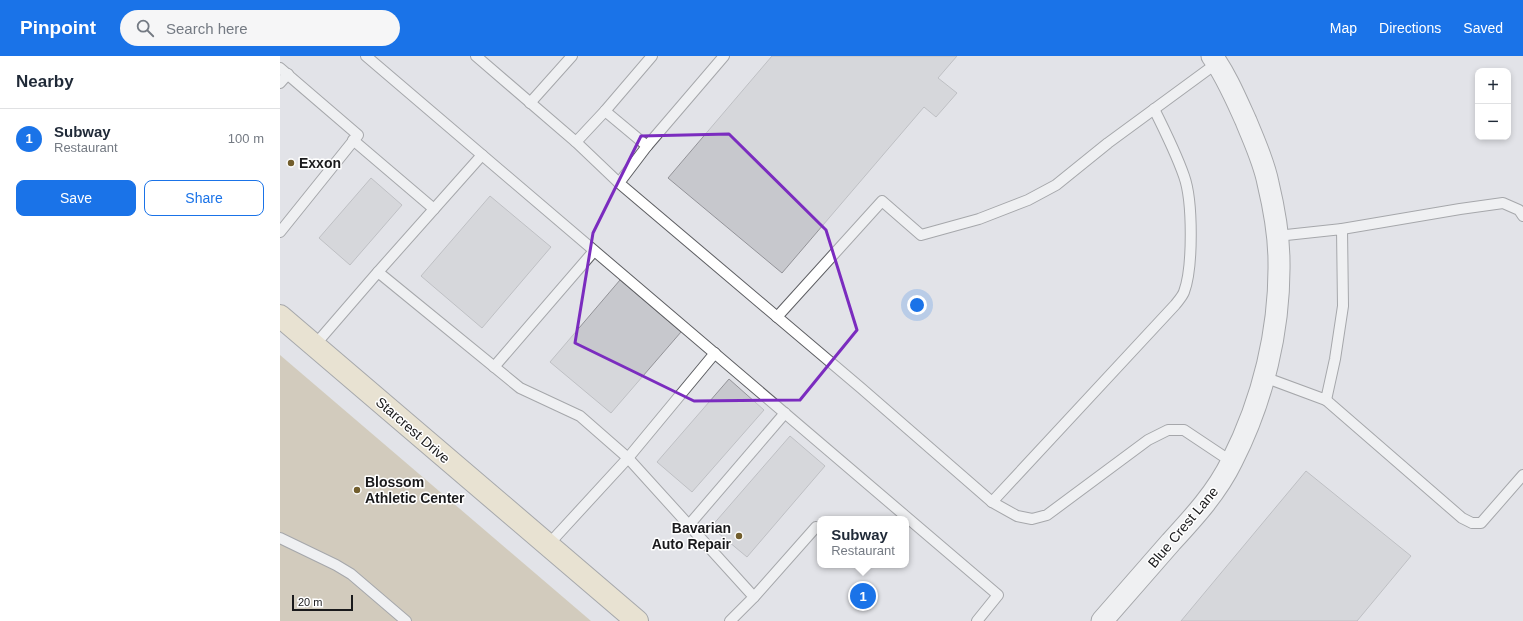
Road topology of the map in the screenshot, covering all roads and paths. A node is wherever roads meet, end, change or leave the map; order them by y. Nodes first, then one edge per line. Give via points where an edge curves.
1 (366, 56) edge
2 (476, 56) edge
3 (572, 56) edge
4 (652, 56) edge
5 (724, 56) edge
6 (1214, 59) edge
7 (284, 71) edge
8 (280, 83) edge
9 (530, 103) junction
10 (1154, 109) junction
11 (605, 111) junction
12 (353, 140) junction
13 (576, 142) junction
14 (647, 146) junction
15 (482, 155) junction
16 (619, 183) junction
17 (434, 209) junction
18 (1523, 216) edge
19 (1342, 229) junction
20 (280, 232) edge
21 (1277, 236) junction
22 (594, 251) junction
23 (378, 272) junction
24 (280, 316) edge
25 (777, 317) junction
26 (314, 346) junction
27 (715, 353) junction
28 (494, 367) junction
29 (1264, 377) junction
30 (1326, 400) junction
31 (785, 413) junction
32 (628, 458) junction
33 (1232, 462) junction
34 (1523, 474) edge
35 (992, 502) junction
36 (906, 516) edge
37 (909, 519) edge
38 (689, 525) junction
39 (816, 527) dead end
40 (280, 538) edge
41 (548, 545) junction
42 (754, 597) junction
43 (406, 621) edge
44 (637, 621) edge
45 (730, 621) edge
46 (977, 621) edge
47 (1102, 621) edge

1 - 15 lane
2 - 9 lane
3 - 9 lane
4 - 11 lane
5 - 14 lane
6 - 10 lane
6 - 21 street, Blue Crest Lane via 1239,105 1255,143 1268,182
7 - 8 lane
7 - 12 lane via 358,135
9 - 13 lane
10 - 25 lane via 1056,185 1028,200 979,219 921,235 882,201
10 - 35 lane via 1185,178 1190,214 1190,260 1184,292 1175,305
11 - 13 lane
11 - 14 lane
12 - 17 lane
12 - 20 lane
13 - 16 lane
14 - 16 lane
15 - 17 lane
15 - 22 lane
16 - 25 lane
17 - 23 lane
18 - 19 lane via 1519,210 1503,203
19 - 21 lane
19 - 30 lane via 1344,306
21 - 29 street, Blue Crest Lane via 1277,308
22 - 27 lane
22 - 28 lane
23 - 26 lane
23 - 28 lane
24 - 26 main road, Starcrest Drive
25 - 35 lane
26 - 41 main road, Starcrest Drive
27 - 31 lane
27 - 32 lane
28 - 32 lane via 520,388 580,416
29 - 30 lane
29 - 33 street, Blue Crest Lane via 1250,422
30 - 34 lane via 1462,518 1472,523 1481,523
31 - 36 lane
31 - 38 lane
32 - 38 lane
32 - 41 lane
33 - 35 lane via 1184,430 1168,430 1148,440 1047,515 1032,519 1017,516
33 - 47 street, Blue Crest Lane via 1208,500
37 - 46 lane via 998,595
38 - 42 lane
39 - 42 lane
40 - 43 lane via 351,574
41 - 44 main road, Starcrest Drive
42 - 45 lane

